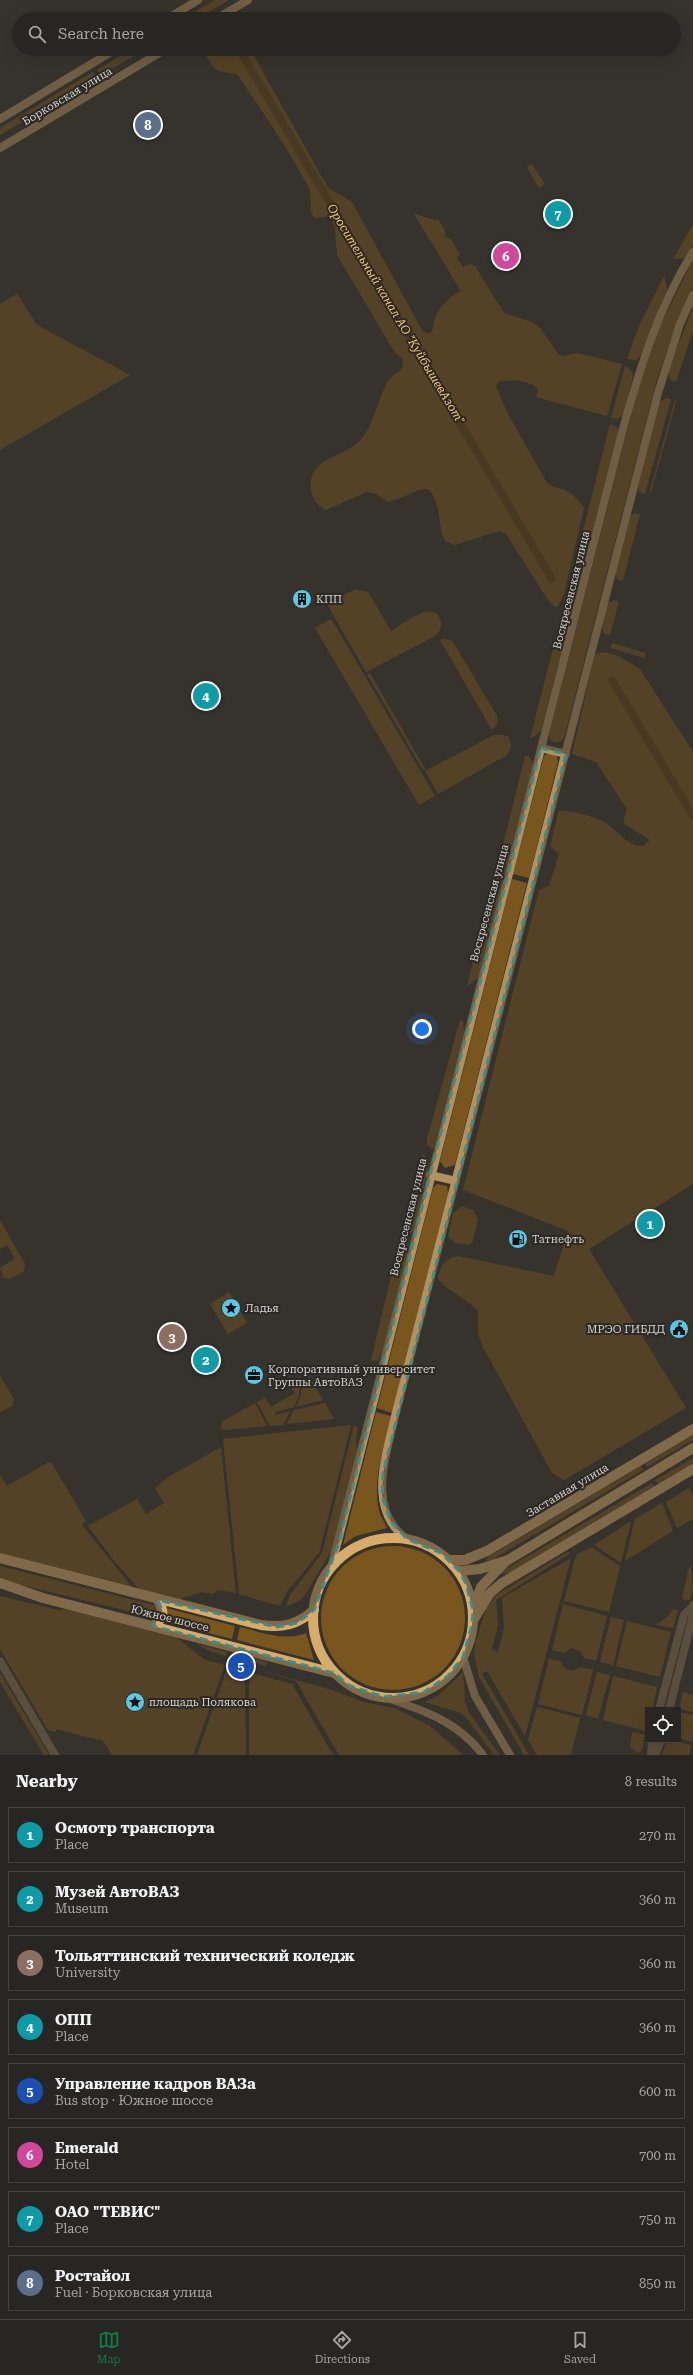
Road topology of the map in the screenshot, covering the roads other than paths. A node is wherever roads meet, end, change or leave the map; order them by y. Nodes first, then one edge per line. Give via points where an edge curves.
1 (198, 0) edge
2 (248, 0) edge
3 (178, 12) edge
4 (228, 12) edge
5 (104, 56) edge
6 (154, 56) edge
7 (0, 119) edge
8 (0, 148) edge
9 (693, 252) edge
10 (693, 295) edge
11 (541, 748) junction
12 (566, 754) junction
13 (430, 1175) junction
14 (456, 1181) junction
15 (693, 1429) edge
16 (693, 1448) edge
17 (693, 1469) edge
18 (407, 1539) junction
19 (0, 1558) edge
20 (449, 1560) junction
21 (508, 1560) junction
22 (330, 1568) junction
23 (458, 1571) junction
24 (0, 1583) edge
25 (158, 1600) junction
26 (693, 1605) edge
27 (314, 1610) junction
28 (473, 1610) junction
29 (472, 1625) junction
30 (153, 1626) junction
31 (463, 1657) junction
32 (0, 1661) edge
33 (334, 1673) junction
34 (384, 1697) junction
35 (660, 1707) edge
36 (670, 1707) edge
37 (652, 1743) edge
38 (660, 1743) edge
39 (55, 1755) edge
40 (483, 1755) edge
41 (510, 1755) edge
42 (651, 1755) edge
43 (655, 1755) edge

1 - 3 main road
2 - 4 main road
5 - 7 main road, Борковская улица
6 - 8 main road, Борковская улица
9 - 11 main road, Воскресенская улица via 676,279 640,368
10 - 12 main road via 680,324 660,387
11 - 12 main road
11 - 13 main road, Воскресенская улица
12 - 14 main road
13 - 14 main road
13 - 22 main road, Воскресенская улица
14 - 18 main road via 383,1473 382,1496 386,1513 400,1534
15 - 20 main road, Заставная улица via 487,1551 465,1560
16 - 21 main road
17 - 29 main road via 502,1583 483,1601
18 - 20 main road via 431,1547
18 - 22 main road via 386,1538 363,1544 343,1555
19 - 25 main road, Южное шоссе
20 - 23 main road
21 - 23 main road via 480,1570
21 - 28 main road via 481,1587
22 - 27 main road via 320,1588
23 - 28 main road via 471,1597
24 - 30 main road, Южное шоссе via 43,1598
25 - 27 main road, Южное шоссе via 278,1627 297,1623
25 - 30 main road via 164,1613
26 - 35 street via 684,1615
26 - 36 street via 692,1619
27 - 33 main road via 318,1648
28 - 29 main road
29 - 31 main road
30 - 33 main road, Южное шоссе
31 - 34 main road via 448,1676 424,1692
31 - 41 main road via 476,1696
32 - 39 street
33 - 34 main road via 350,1686
34 - 40 main road via 444,1720 460,1730
37 - 42 street
38 - 43 street

